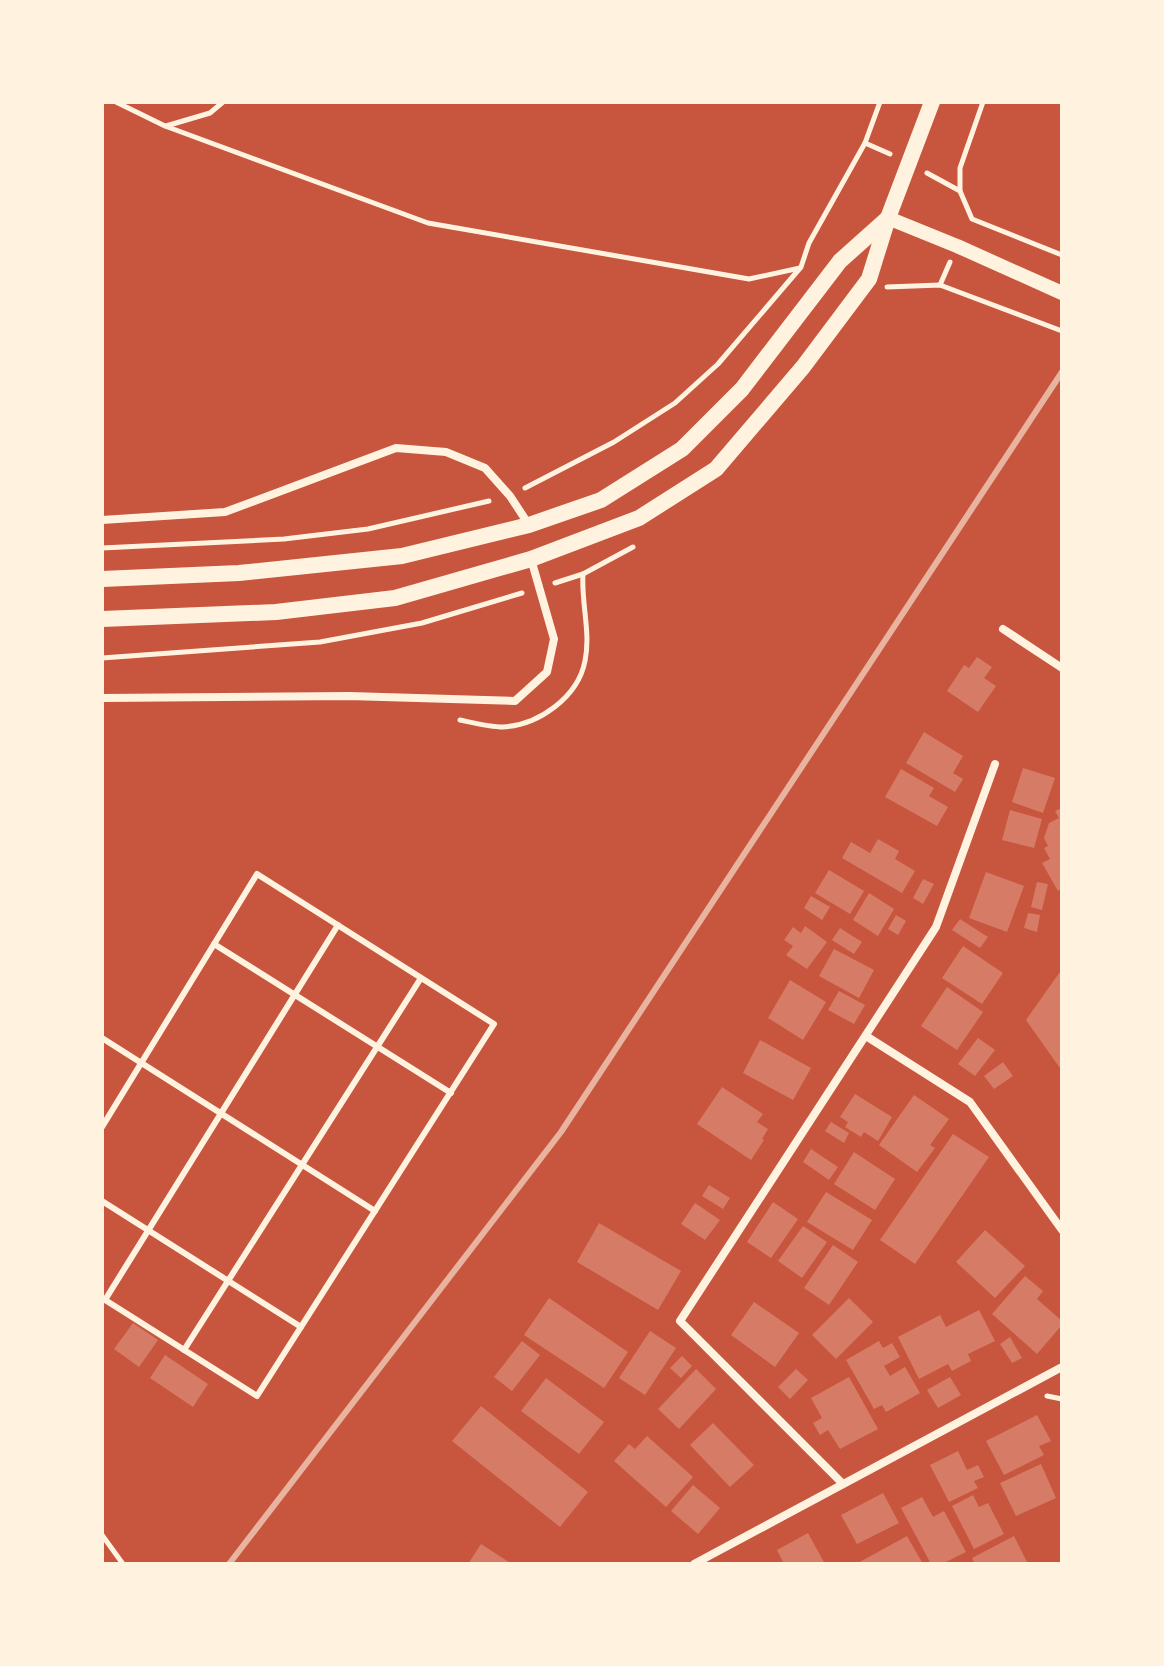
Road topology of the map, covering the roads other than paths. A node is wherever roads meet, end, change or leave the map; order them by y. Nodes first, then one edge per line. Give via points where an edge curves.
1 (932, 102) edge
2 (888, 218) junction
3 (1062, 293) edge
4 (102, 520) edge
5 (529, 525) junction
6 (531, 559) junction
7 (102, 579) edge
8 (102, 619) edge
9 (1003, 629) dead end
10 (1062, 668) edge
11 (102, 698) edge
12 (995, 764) dead end
13 (338, 925) junction
14 (214, 944) junction
15 (421, 978) junction
16 (295, 995) junction
17 (866, 1036) junction
18 (102, 1038) edge
19 (377, 1047) junction
20 (141, 1063) junction
21 (451, 1093) junction
22 (221, 1114) junction
23 (102, 1127) edge
24 (302, 1165) junction
25 (102, 1201) edge
26 (375, 1211) junction
27 (1062, 1230) edge
28 (148, 1231) junction
29 (228, 1281) junction
30 (104, 1299) edge
31 (301, 1327) junction
32 (184, 1350) junction
33 (1062, 1367) edge
34 (842, 1483) junction
35 (694, 1564) edge

1 - 2 main road
2 - 3 street
2 - 5 main road via 840,261 742,389 682,449 601,500
2 - 6 main road via 869,279 716,469 639,518
4 - 5 street via 225,512 396,448 446,452 485,468
5 - 7 main road via 402,556 239,573
6 - 8 main road via 395,598 276,612
6 - 11 street via 554,639 547,672 515,701
9 - 10 street
12 - 17 street via 936,927
13 - 14 lane via 257,874
13 - 15 lane
13 - 16 lane
14 - 16 lane
14 - 20 lane
15 - 19 lane
15 - 21 lane via 494,1024
16 - 19 lane
16 - 22 lane
17 - 27 street via 970,1102
17 - 34 street via 680,1321
18 - 20 lane
19 - 21 lane
19 - 24 lane
20 - 22 lane
20 - 23 lane
21 - 26 lane
22 - 24 lane
22 - 28 lane
24 - 26 lane
24 - 29 lane
25 - 28 lane
26 - 31 lane
28 - 29 lane
28 - 30 lane
29 - 31 lane
29 - 32 lane
30 - 32 lane
31 - 32 lane via 257,1396
33 - 34 street
34 - 35 street

